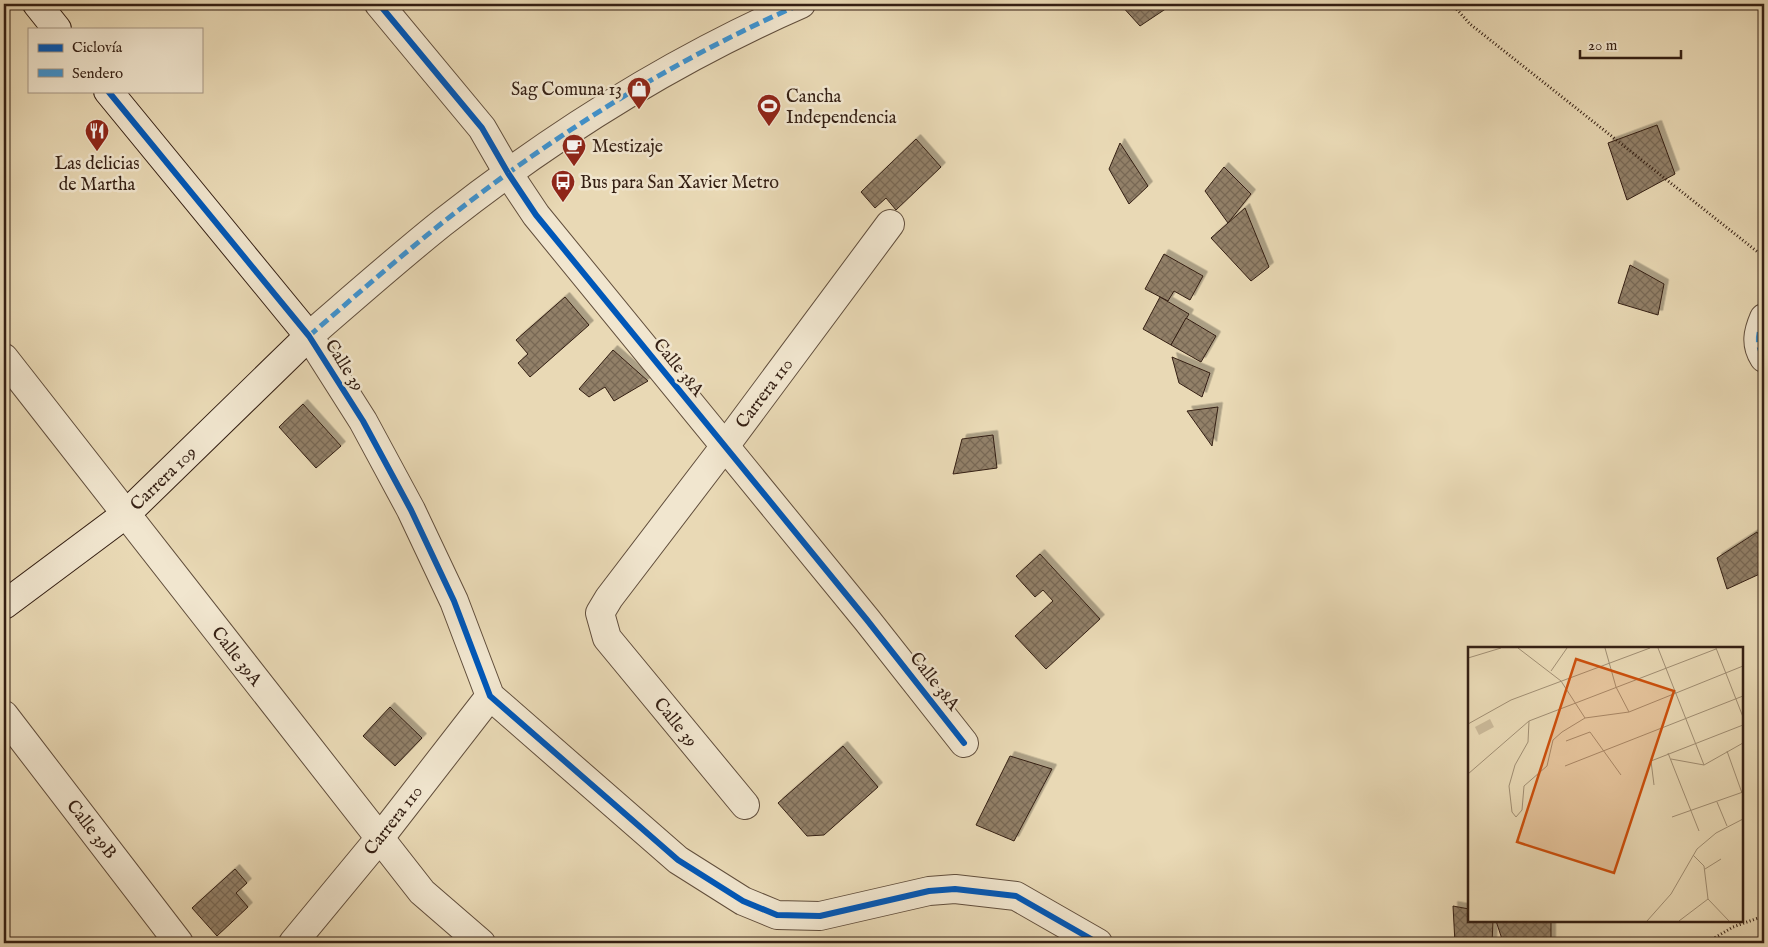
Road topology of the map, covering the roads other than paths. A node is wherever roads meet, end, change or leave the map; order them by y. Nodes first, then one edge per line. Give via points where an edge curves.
1 (37, 4) edge
2 (379, 4) edge
3 (801, 4) edge
4 (56, 28) edge
5 (109, 92) edge
6 (508, 174) junction
7 (890, 224) dead end
8 (1764, 318) edge
9 (309, 336) junction
10 (4, 358) edge
11 (1764, 358) edge
12 (725, 446) junction
13 (126, 514) junction
14 (4, 605) edge
15 (607, 638) joint
16 (490, 696) junction
17 (4, 715) edge
18 (964, 743) dead end
19 (745, 805) dead end
20 (379, 839) junction
21 (179, 943) edge
22 (293, 943) edge
23 (481, 943) edge
24 (1098, 943) edge

1 - 4 street
2 - 6 street, Calle 38A via 482,128
3 - 6 street, Carrera 109 via 634,89
5 - 9 street, Calle 39
6 - 9 street, Carrera 109 via 441,223
6 - 12 street, Calle 38A via 536,215
7 - 12 street, Carrera 110
8 - 11 street via 1758,331 1759,350
9 - 13 street, Carrera 109
9 - 16 street, Calle 39 via 363,421 411,510 454,601
10 - 13 street, Calle 39A
12 - 15 street, Carrera 110 via 609,598 600,613
12 - 18 street, Calle 38A
13 - 14 street, Carrera 109
13 - 20 street, Calle 39A
15 - 19 street, Calle 39
16 - 20 street, Carrera 110
16 - 24 street via 678,860 743,901 777,915 820,916 929,891 955,890 1016,896
17 - 21 street, Calle 39B
20 - 22 street, Carrera 110
20 - 23 street, Calle 39A via 422,892

